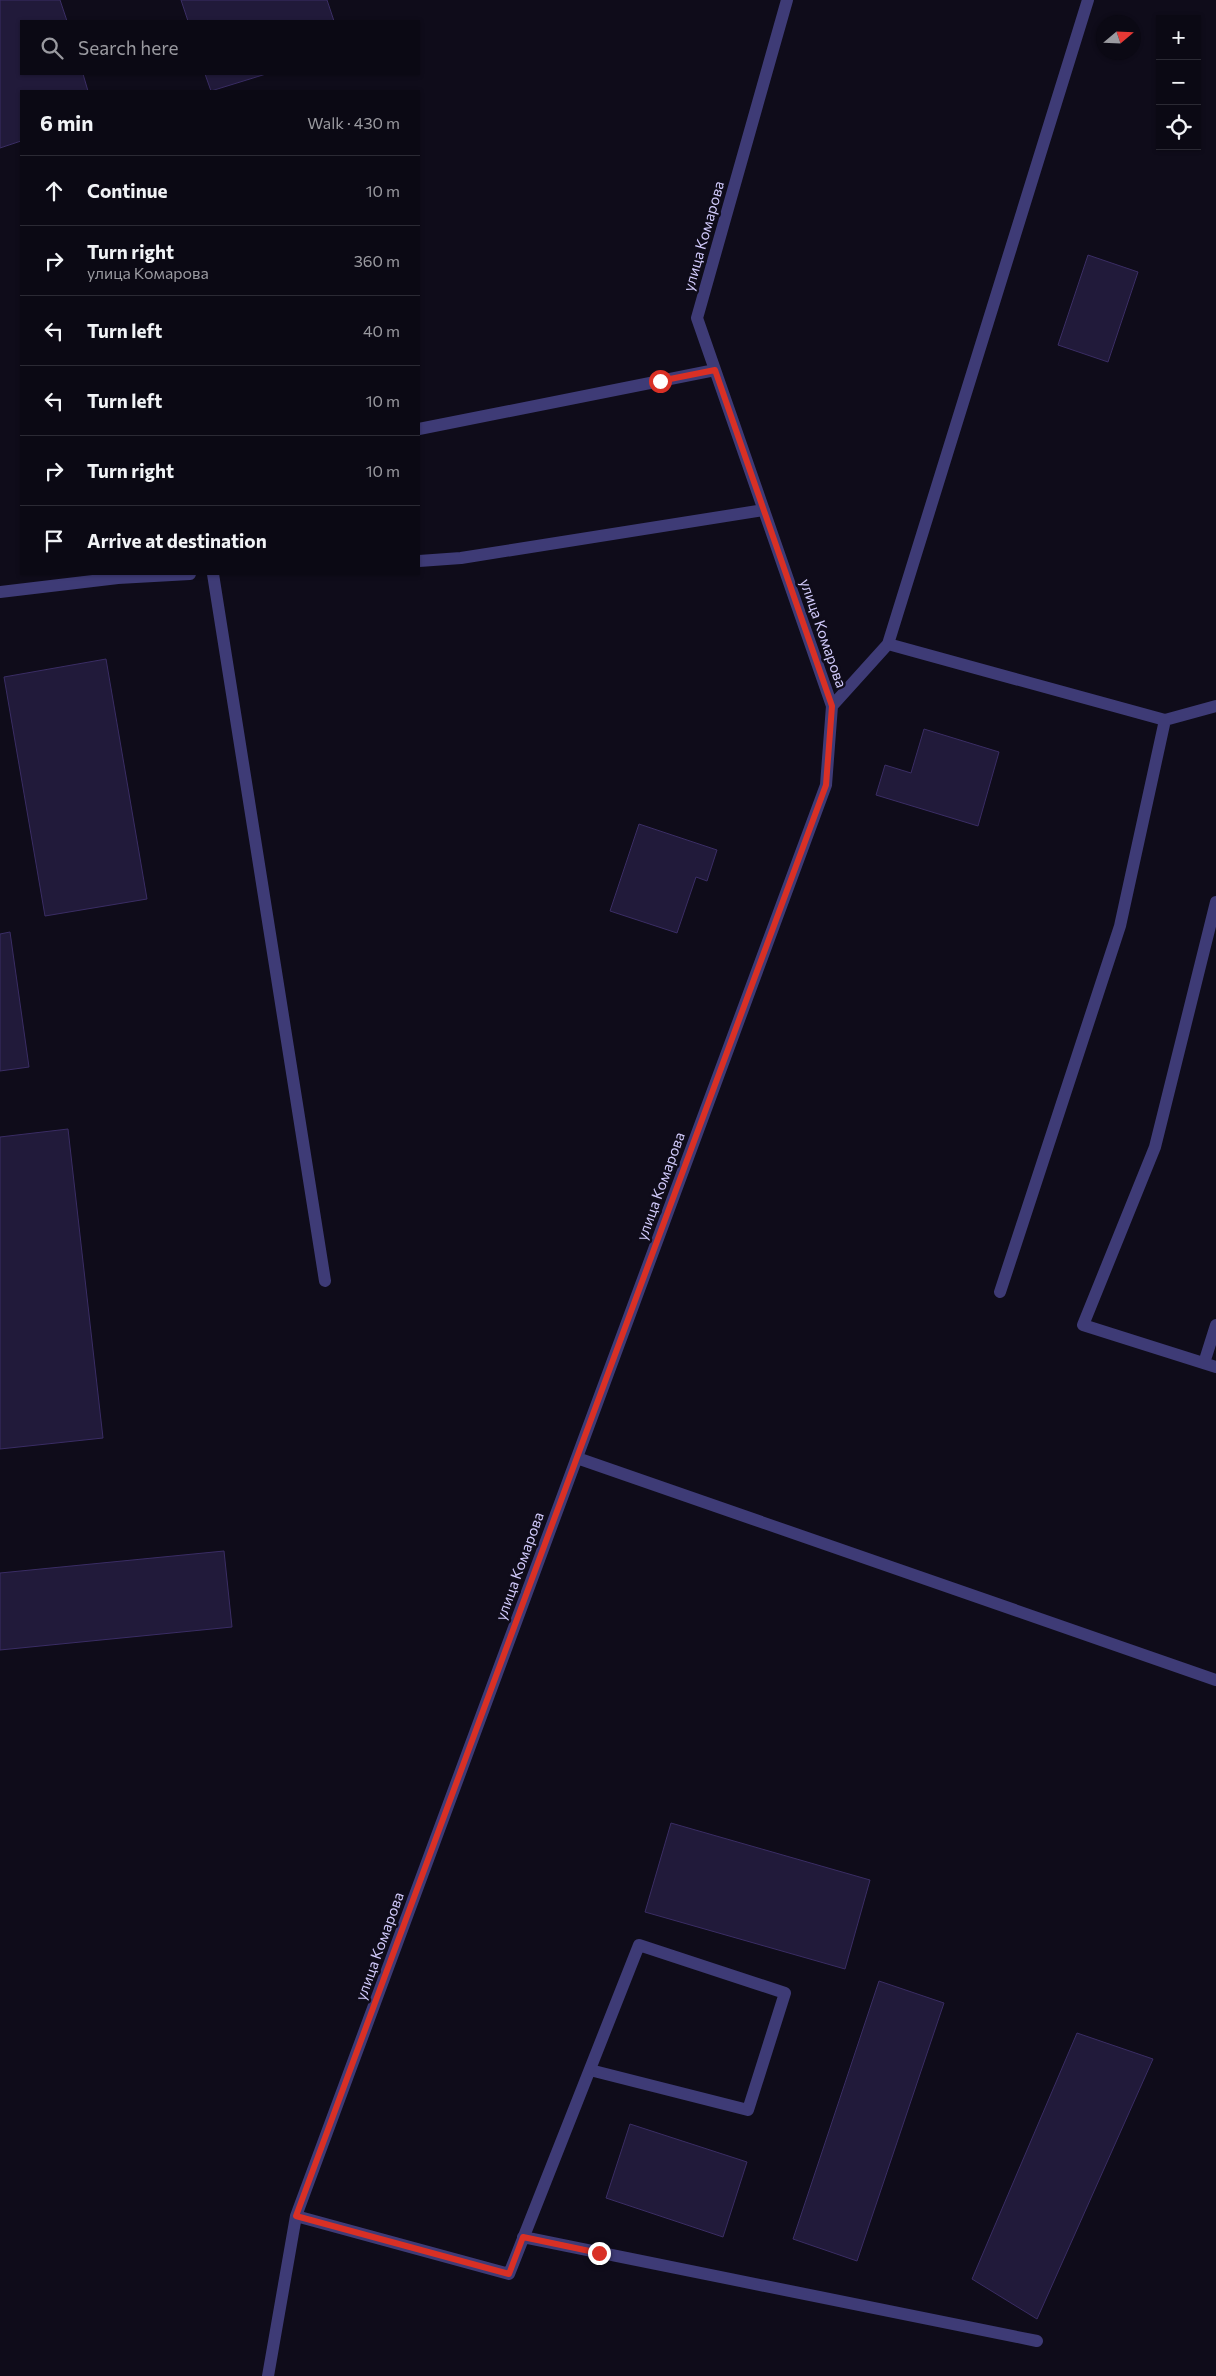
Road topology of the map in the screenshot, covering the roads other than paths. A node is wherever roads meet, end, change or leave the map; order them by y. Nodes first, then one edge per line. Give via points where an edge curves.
1 (786, 0) edge
2 (1088, 0) edge
3 (715, 370) junction
4 (420, 430) edge
5 (764, 510) junction
6 (420, 561) edge
7 (154, 575) edge
8 (213, 575) edge
9 (118, 576) edge
10 (0, 592) edge
11 (888, 644) junction
12 (832, 706) junction
13 (1216, 706) edge
14 (1165, 720) junction
15 (1216, 902) edge
16 (325, 1281) dead end
17 (1000, 1292) dead end
18 (1216, 1325) edge
19 (1210, 1365) edge
20 (577, 1458) junction
21 (1216, 1680) edge
22 (590, 2070) junction
23 (296, 2216) junction
24 (523, 2237) junction
25 (1037, 2341) dead end
26 (268, 2376) edge

1 - 3 street, улица Комарова via 697,318
2 - 11 street
3 - 4 street
3 - 5 street, улица Комарова
5 - 6 street via 461,558
5 - 12 street, улица Комарова
7 - 9 street
8 - 16 street
9 - 10 street
11 - 12 street
11 - 14 street
12 - 20 street, улица Комарова via 826,785
13 - 14 street
14 - 17 street via 1120,926
15 - 19 street via 1155,1147 1083,1325
18 - 19 street
20 - 21 street
20 - 23 street, улица Комарова
22 - 22 street via 639,1946 786,1993 748,2110
22 - 24 street
23 - 24 street via 509,2274
23 - 26 street, улица Комарова
24 - 25 street

